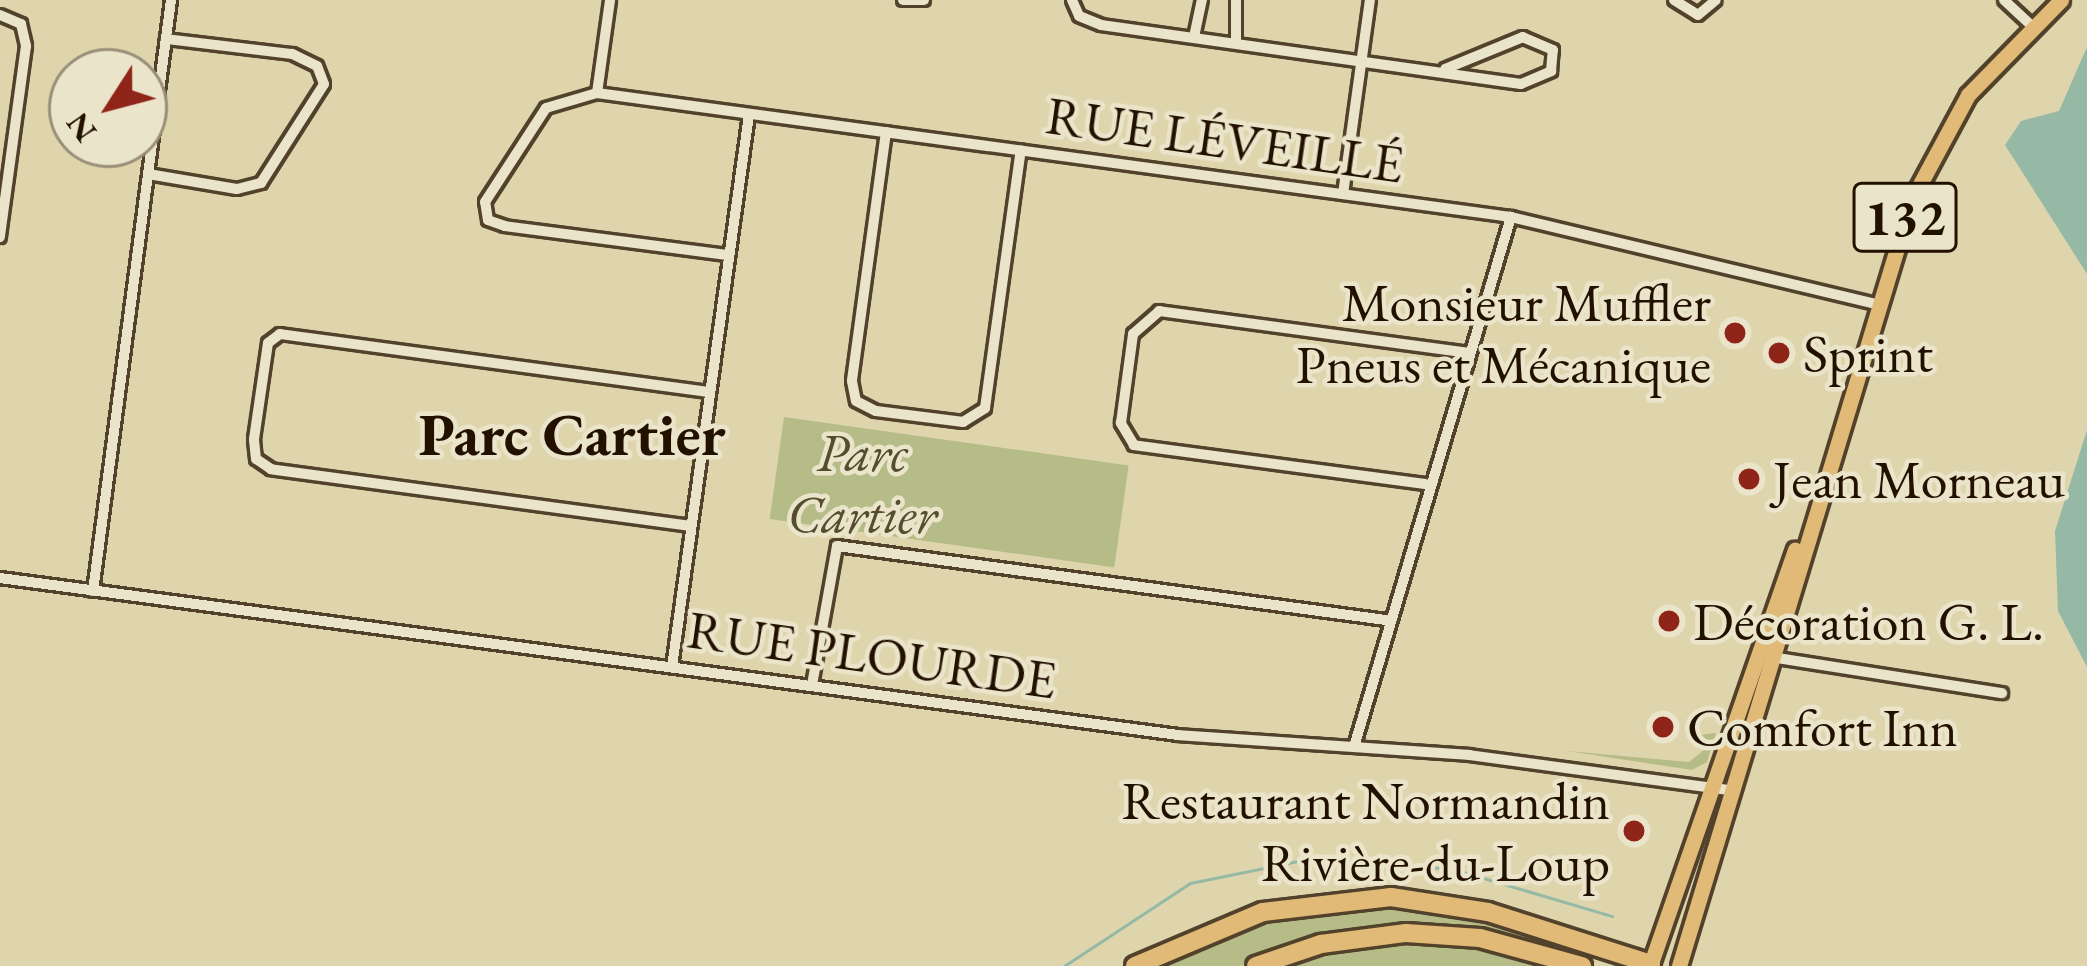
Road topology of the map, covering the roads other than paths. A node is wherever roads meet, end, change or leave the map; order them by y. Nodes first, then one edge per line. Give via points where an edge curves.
1 (171, 0) edge
2 (610, 0) edge
3 (903, 0) edge
4 (925, 0) edge
5 (1072, 0) edge
6 (1202, 0) edge
7 (1236, 0) edge
8 (1370, 0) edge
9 (1674, 0) edge
10 (1716, 0) edge
11 (2004, 0) edge
12 (2060, 1) edge
13 (0, 15) edge
14 (2032, 25) junction
15 (1195, 37) junction
16 (166, 39) junction
17 (1236, 42) junction
18 (1362, 59) junction
19 (1445, 69) junction
20 (597, 93) junction
21 (749, 115) junction
22 (886, 132) junction
23 (1021, 150) junction
24 (148, 174) junction
25 (1342, 194) junction
26 (1511, 217) junction
27 (0, 237) edge
28 (727, 255) junction
29 (1877, 304) junction
30 (1468, 353) junction
31 (710, 392) junction
32 (1825, 474) junction
33 (1425, 484) junction
34 (691, 526) junction
35 (0, 578) edge
36 (93, 591) junction
37 (1386, 620) junction
38 (1756, 652) junction
39 (1776, 658) junction
40 (672, 667) junction
41 (812, 685) junction
42 (2002, 693) dead end
43 (1354, 748) junction
44 (1708, 786) junction
45 (1735, 790) junction
46 (1652, 965) edge
47 (1135, 966) edge
48 (1256, 966) edge
49 (1582, 966) edge
50 (1679, 966) edge

1 - 16 street
2 - 20 street
3 - 4 street
5 - 15 street via 1088,23
6 - 15 street
7 - 17 street
8 - 18 street
9 - 10 street via 1698,15
11 - 14 street
12 - 14 main road, 132
13 - 27 street via 21,24 26,46
14 - 29 main road, 132 via 1932,152
15 - 17 street
16 - 24 street
16 - 24 street via 292,54 317,66 324,84 261,182 237,189
17 - 18 street
18 - 19 street
18 - 25 street
19 - 19 street via 1532,84 1550,71 1553,50 1523,37
20 - 21 street, RUE LÉVEILLÉ
20 - 28 street, RUE LÉVEILLÉ via 556,99 484,202 488,220
21 - 22 street, RUE LÉVEILLÉ
21 - 28 street
22 - 23 street, RUE LÉVEILLÉ
22 - 23 street via 852,381 856,401 876,411 963,422 985,408
23 - 25 street, RUE LÉVEILLÉ
24 - 36 street
25 - 26 street, RUE LÉVEILLÉ
26 - 29 street, RUE LÉVEILLÉ
26 - 30 street
28 - 31 street
29 - 32 main road, 132
30 - 33 street
30 - 33 street via 1159,311 1133,334 1121,423 1134,445
31 - 34 street
31 - 34 street via 280,334 268,344 254,439 256,459 271,469
32 - 38 main road, 132
32 - 39 main road, 132
33 - 37 street
34 - 40 street
35 - 36 street, RUE PLOURDE
36 - 40 street, RUE PLOURDE
37 - 41 street via 837,546
37 - 43 street
38 - 39 street
38 - 44 main road, 132
39 - 42 street
39 - 45 main road, 132
40 - 41 street, RUE PLOURDE
41 - 43 street, RUE PLOURDE via 1178,735
43 - 44 street, RUE PLOURDE
44 - 45 street, RUE PLOURDE
44 - 46 main road, 132
45 - 50 main road, 132
46 - 47 highway via 1488,912 1374,898 1263,912
48 - 49 highway via 1406,933 1480,938

